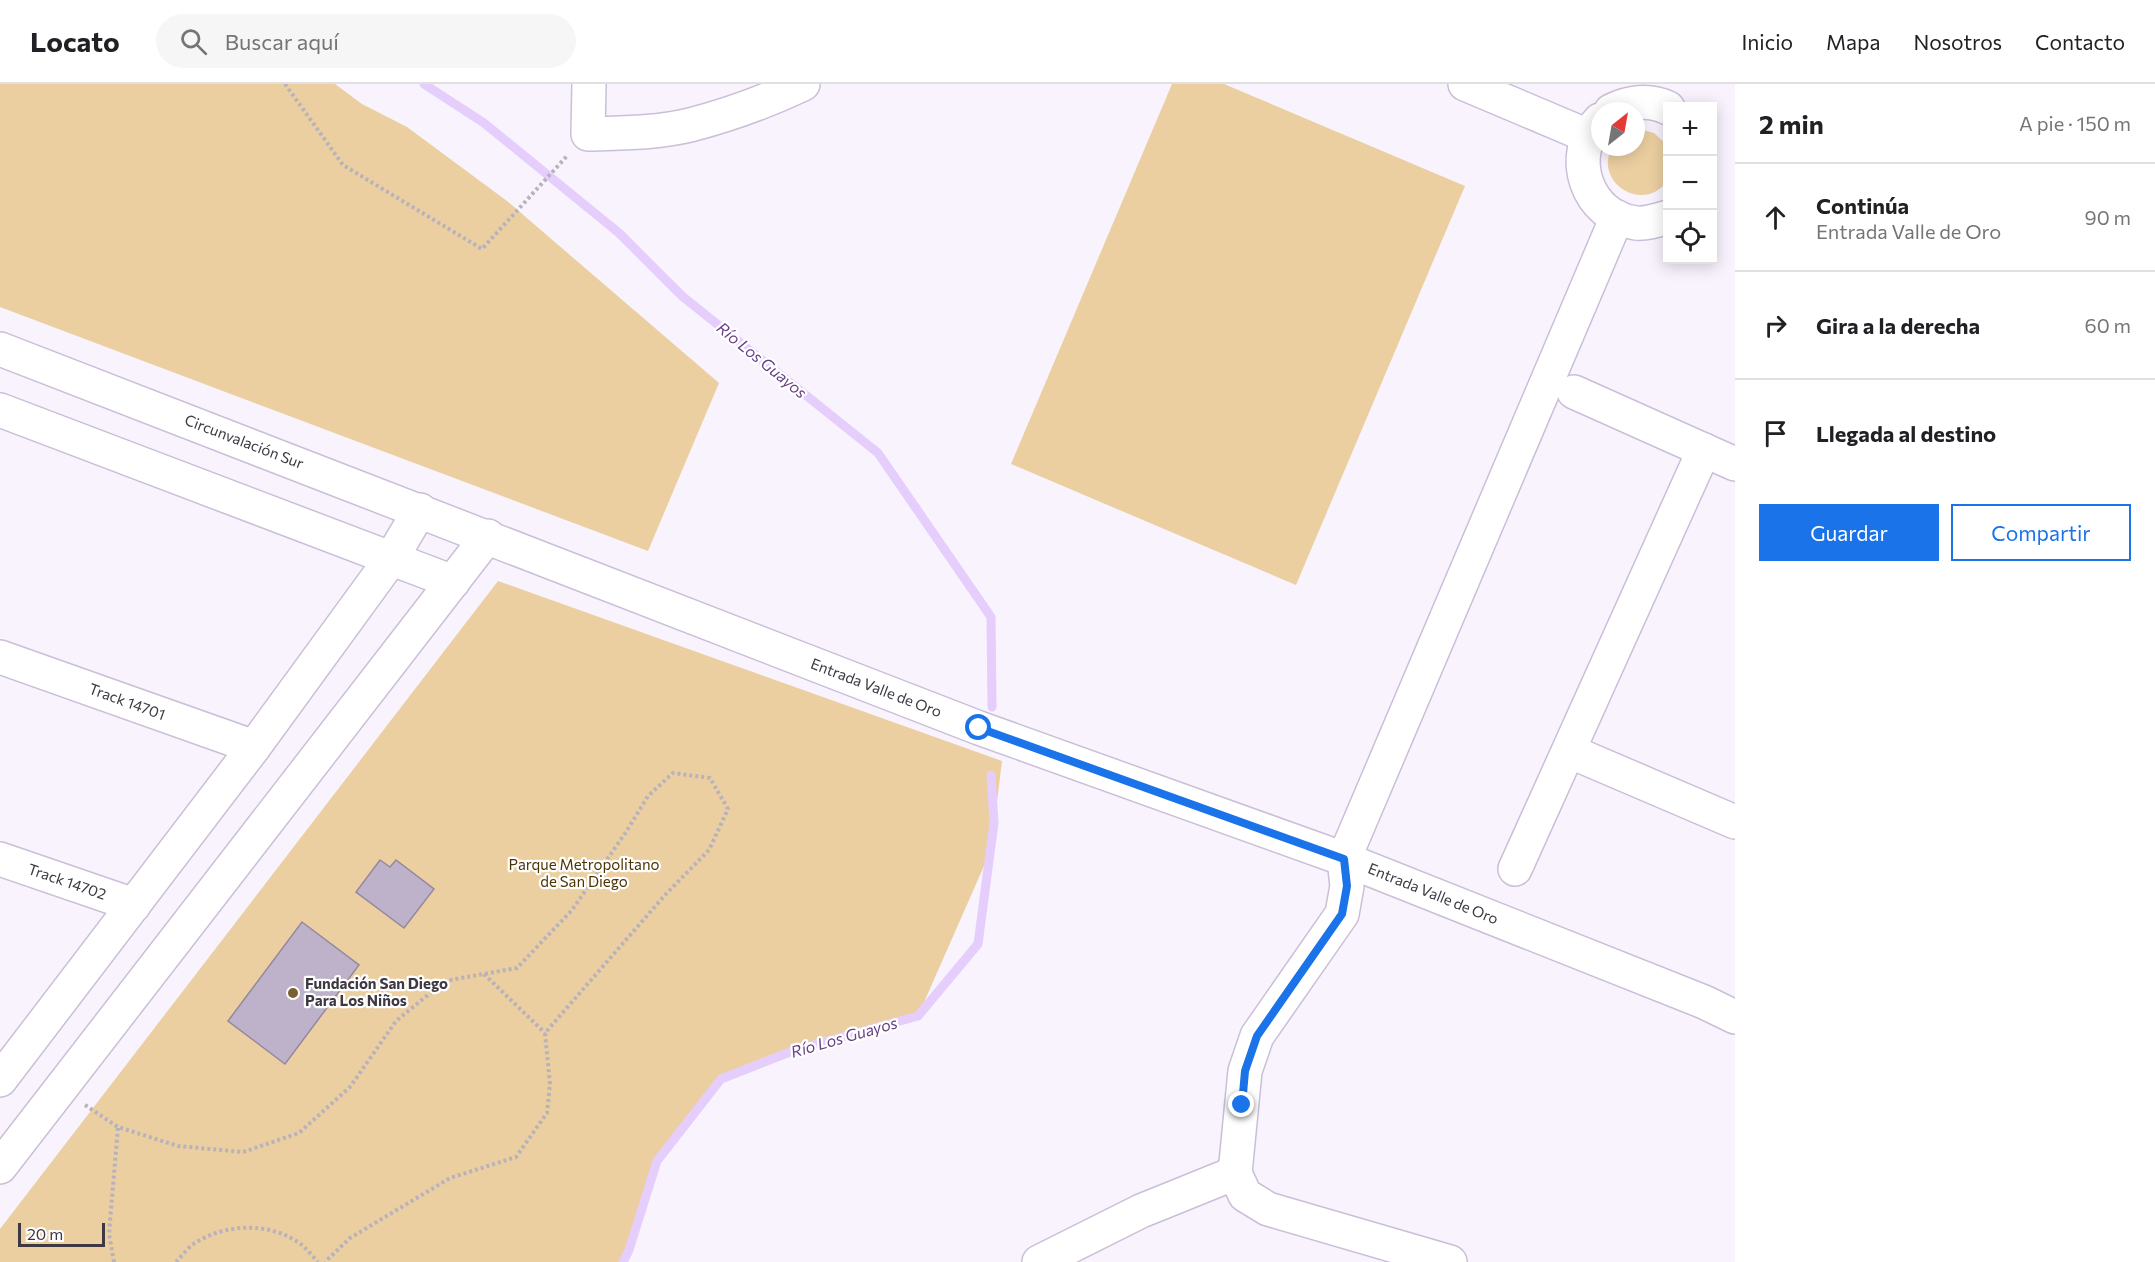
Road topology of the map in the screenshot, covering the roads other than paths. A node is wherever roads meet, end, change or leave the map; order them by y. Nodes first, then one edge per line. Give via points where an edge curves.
1 (589, 84) edge
2 (803, 84) edge
3 (1465, 84) edge
4 (1669, 99) edge
5 (1645, 102) edge
6 (1591, 127) edge
7 (1591, 135) edge
8 (1617, 217) junction
9 (1663, 219) edge
10 (0, 349) edge
11 (1574, 392) dead end
12 (0, 410) edge
13 (1704, 450) junction
14 (1735, 464) edge
15 (420, 510) junction
16 (488, 536) junction
17 (391, 559) junction
18 (453, 582) junction
19 (0, 657) edge
20 (254, 747) junction
21 (1569, 751) junction
22 (1735, 822) edge
23 (1344, 859) junction
24 (0, 860) edge
25 (1515, 869) dead end
26 (134, 905) junction
27 (1735, 1017) edge
28 (3, 1073) edge
29 (0, 1167) edge
30 (1235, 1173) junction
31 (1039, 1262) edge
32 (1450, 1262) edge

1 - 2 street via 588,134 688,125 768,101
3 - 6 street
4 - 5 street
7 - 8 street via 1582,155 1586,183 1601,206
8 - 9 street via 1636,223
8 - 23 street
10 - 15 street, Circunvalación Sur
11 - 13 street
12 - 17 street
13 - 14 street
13 - 21 street
15 - 16 street, Circunvalación Sur
15 - 17 street
16 - 18 street
16 - 23 street, Entrada Valle de Oro via 979,728
17 - 18 street
17 - 20 street
18 - 29 street
19 - 20 street, Track 14701
20 - 26 street
21 - 22 street
21 - 25 street
23 - 27 street, Entrada Valle de Oro
23 - 30 street via 1347,886 1342,914 1257,1036 1245,1071
24 - 26 street, Track 14702
26 - 28 street
30 - 31 street via 1141,1211
30 - 32 street via 1245,1195 1268,1209

